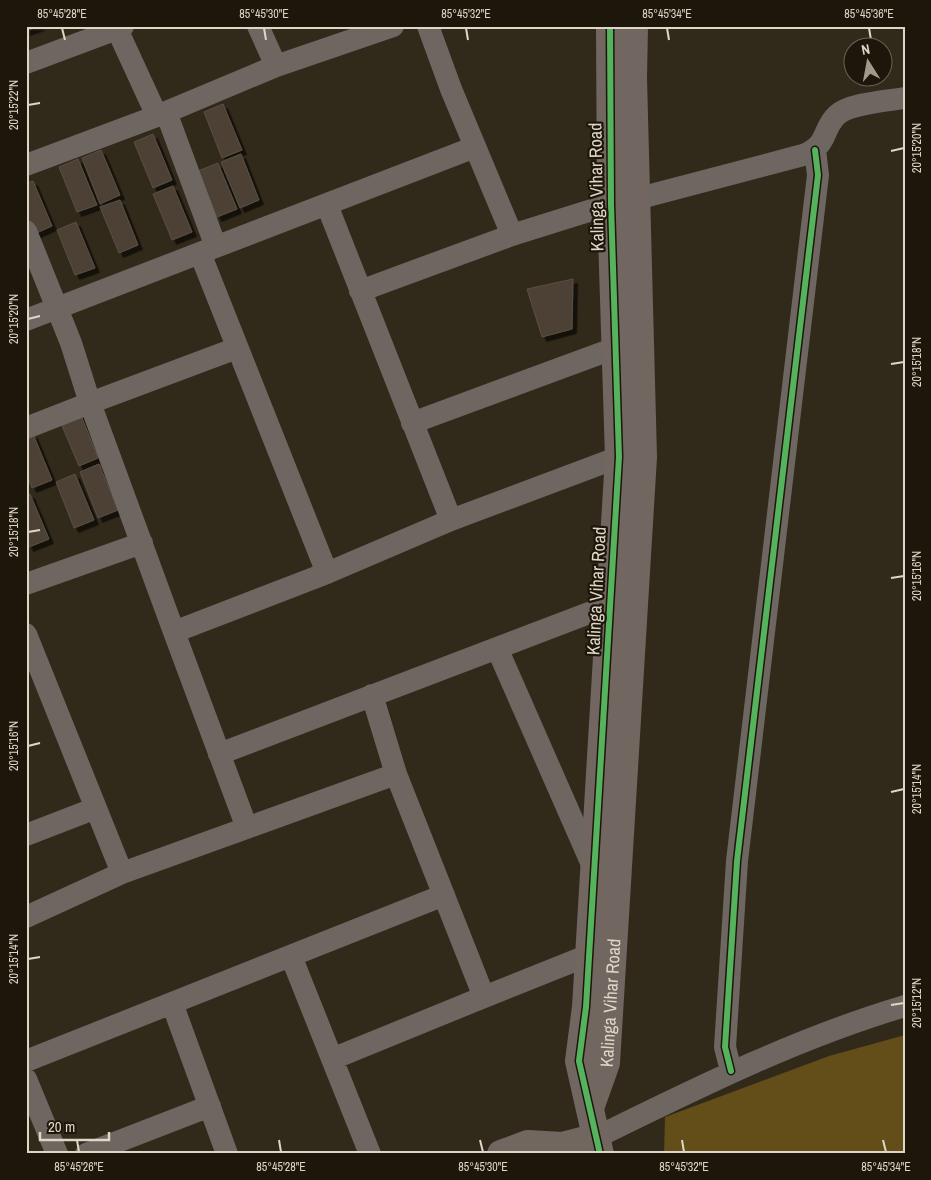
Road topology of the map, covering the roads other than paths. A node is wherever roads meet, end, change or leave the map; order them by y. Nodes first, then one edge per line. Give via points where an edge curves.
1 (258, 26) edge
2 (393, 26) edge
3 (428, 26) edge
4 (610, 26) edge
5 (634, 26) edge
6 (119, 27) edge
7 (26, 63) edge
8 (276, 66) junction
9 (905, 98) edge
10 (162, 114) junction
11 (475, 147) junction
12 (815, 150) junction
13 (26, 165) edge
14 (624, 202) junction
15 (326, 205) junction
16 (26, 231) edge
17 (512, 235) junction
18 (208, 250) junction
19 (360, 291) junction
20 (57, 308) junction
21 (26, 320) edge
22 (237, 348) junction
23 (615, 348) junction
24 (90, 403) junction
25 (412, 423) junction
26 (26, 428) edge
27 (631, 457) junction
28 (450, 520) junction
29 (142, 544) junction
30 (327, 573) junction
31 (26, 584) edge
32 (610, 605) junction
33 (174, 632) junction
34 (26, 634) edge
35 (497, 648) junction
36 (35, 679) edge
37 (372, 696) junction
38 (219, 754) junction
39 (396, 774) junction
40 (96, 808) junction
41 (247, 828) junction
42 (26, 835) edge
43 (594, 869) junction
44 (122, 873) junction
45 (444, 895) junction
46 (26, 917) edge
47 (589, 955) junction
48 (291, 956) junction
49 (484, 997) junction
50 (172, 1003) junction
51 (905, 1006) edge
52 (332, 1059) junction
53 (26, 1061) edge
54 (732, 1071) junction
55 (26, 1079) edge
56 (210, 1106) junction
57 (590, 1108) junction
58 (598, 1145) edge
59 (558, 1150) edge
60 (57, 1154) edge
61 (86, 1154) edge
62 (227, 1154) edge
63 (370, 1154) edge
64 (501, 1154) edge

1 - 8 street
2 - 8 street
3 - 11 street
4 - 14 street, Kalinga Vihar Road
5 - 14 street, Kalinga Vihar Road
6 - 7 street
6 - 10 street
8 - 10 street
9 - 12 street via 844,111 833,120
10 - 13 street
10 - 18 street
11 - 15 street
11 - 17 street
12 - 14 street
12 - 54 street via 818,175 737,861 725,1047
14 - 17 street
14 - 23 street, Kalinga Vihar Road
14 - 27 street, Kalinga Vihar Road
15 - 18 street
15 - 19 street
16 - 20 street
17 - 19 street
18 - 20 street
18 - 22 street
19 - 25 street
20 - 21 street
20 - 24 street
22 - 24 street
22 - 30 street
23 - 25 street
23 - 27 street, Kalinga Vihar Road
24 - 26 street
24 - 29 street
25 - 28 street
27 - 28 street
27 - 32 street, Kalinga Vihar Road
27 - 57 street, Kalinga Vihar Road via 606,1063
28 - 30 street
29 - 31 street
29 - 33 street
30 - 33 street
32 - 35 street
32 - 43 street, Kalinga Vihar Road
33 - 38 street
34 - 36 street
35 - 37 street
35 - 43 street
36 - 40 street
37 - 38 street
37 - 39 street
38 - 41 street
39 - 41 street
39 - 45 street
40 - 42 street
40 - 44 street
41 - 44 street
43 - 47 street, Kalinga Vihar Road
44 - 46 street
45 - 48 street
45 - 49 street
47 - 49 street
47 - 57 street, Kalinga Vihar Road via 579,1061
48 - 50 street
48 - 52 street
49 - 52 street
50 - 53 street
50 - 56 street
51 - 54 street via 860,1019
52 - 63 street
54 - 58 street
55 - 60 street
56 - 61 street
56 - 62 street
57 - 58 street, Kalinga Vihar Road
58 - 59 street
59 - 64 street via 528,1144

